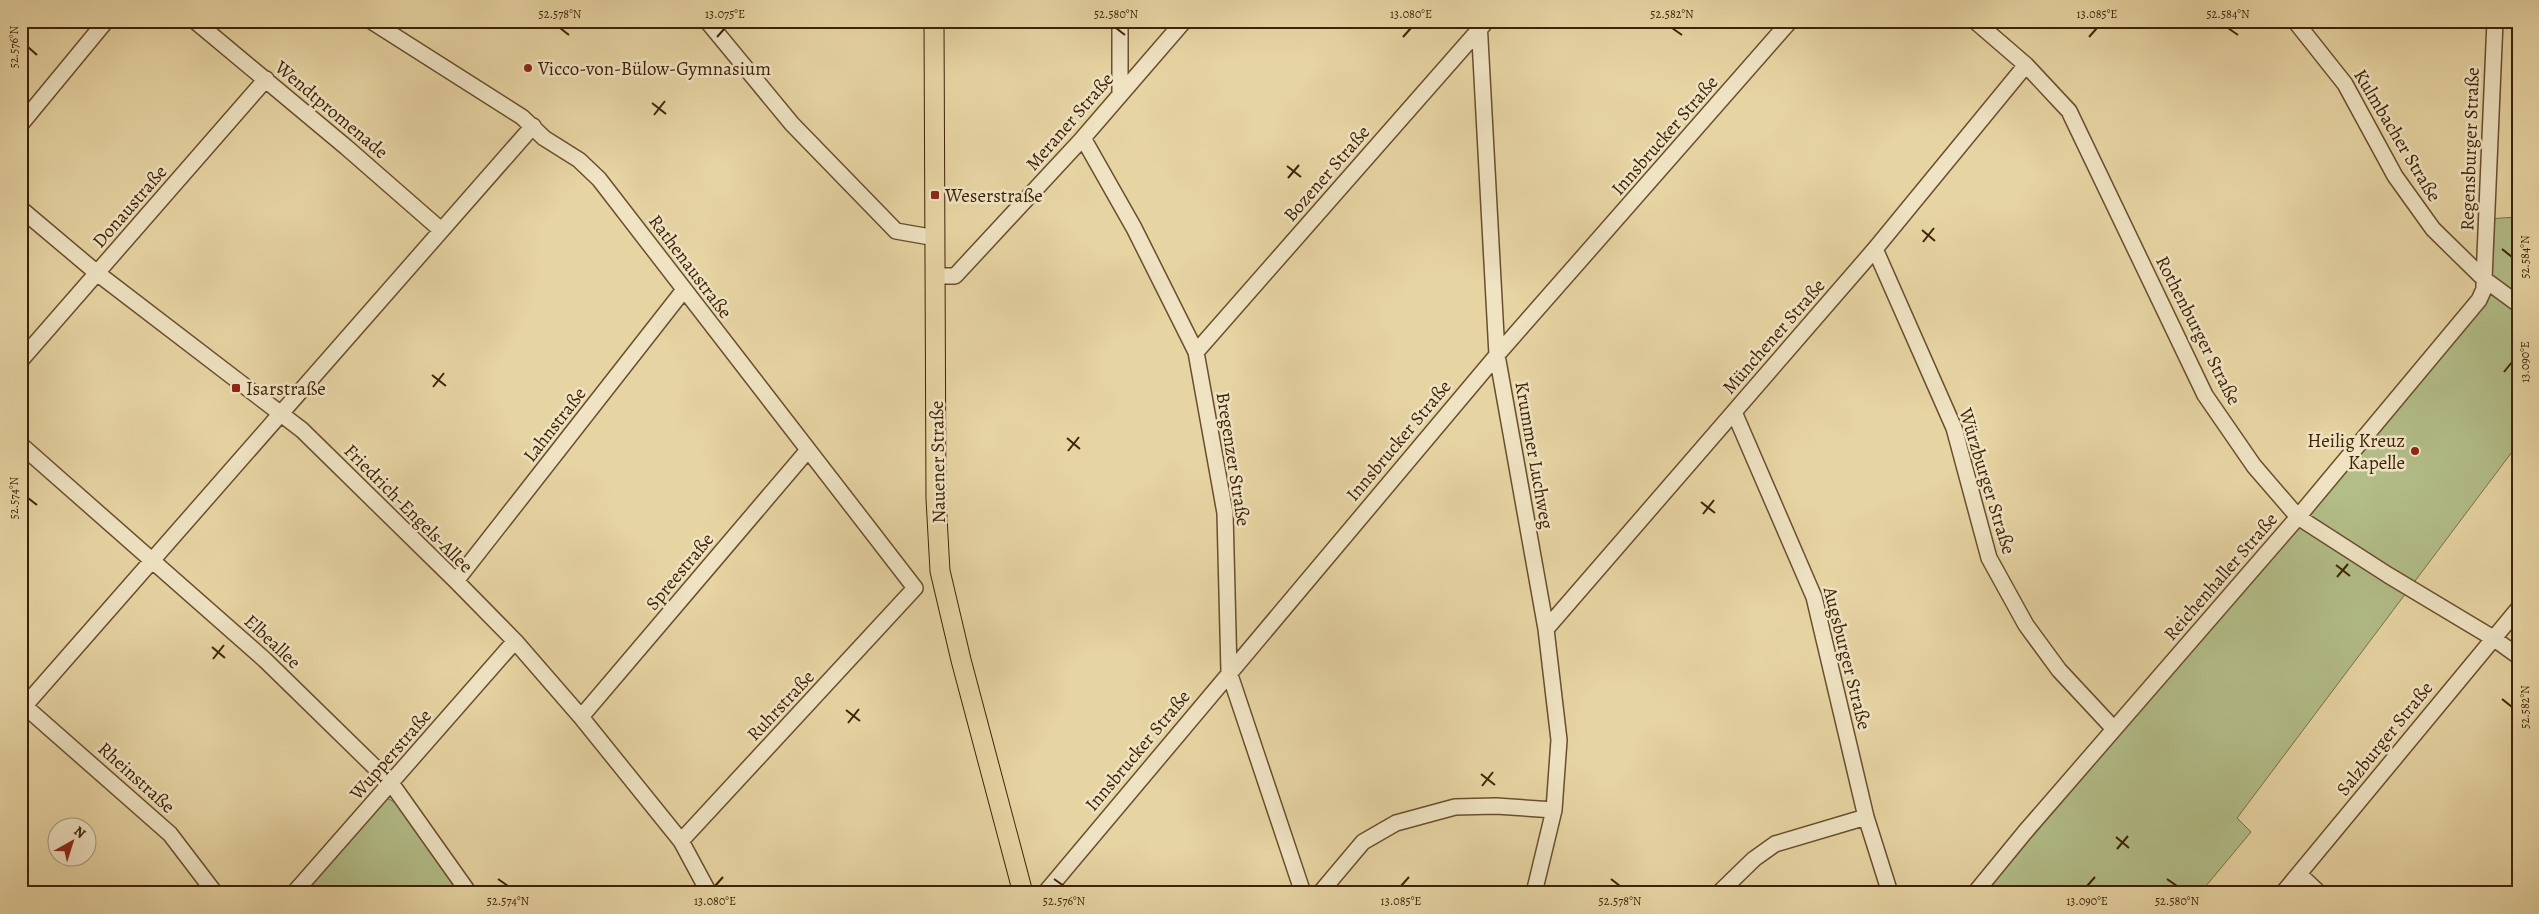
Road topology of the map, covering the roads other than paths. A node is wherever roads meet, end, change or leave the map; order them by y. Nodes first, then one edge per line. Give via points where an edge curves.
1 (106, 21) edge
2 (195, 21) edge
3 (371, 21) edge
4 (707, 21) edge
5 (934, 21) edge
6 (1120, 21) edge
7 (1184, 21) edge
8 (1790, 21) edge
9 (1975, 21) edge
10 (2295, 21) edge
11 (2495, 21) edge
12 (1482, 24) edge
13 (2026, 65) junction
14 (266, 79) junction
15 (1120, 94) junction
16 (21, 124) edge
17 (533, 126) junction
18 (1083, 138) junction
19 (21, 209) edge
20 (441, 230) junction
21 (936, 238) junction
22 (1875, 249) junction
23 (97, 273) junction
24 (936, 276) junction
25 (2484, 279) junction
26 (684, 291) junction
27 (2518, 304) edge
28 (1196, 352) junction
29 (1497, 355) junction
30 (21, 360) edge
31 (1734, 412) junction
32 (281, 413) junction
33 (21, 445) edge
34 (808, 450) junction
35 (2298, 517) junction
36 (154, 560) junction
37 (456, 581) junction
38 (908, 596) joint
39 (2518, 609) edge
40 (1546, 629) junction
41 (2493, 638) junction
42 (515, 641) junction
43 (2518, 656) edge
44 (1228, 672) junction
45 (22, 706) edge
46 (581, 717) junction
47 (2114, 729) junction
48 (391, 783) junction
49 (1554, 810) junction
50 (1866, 817) junction
51 (681, 841) junction
52 (2299, 874) junction
53 (215, 893) edge
54 (294, 893) edge
55 (469, 893) edge
56 (709, 893) edge
57 (1023, 893) edge
58 (1045, 893) edge
59 (1303, 893) edge
60 (1320, 893) edge
61 (1534, 893) edge
62 (1718, 893) edge
63 (1890, 893) edge
64 (1975, 893) edge
65 (2283, 893) edge
66 (2319, 893) edge

1 - 16 street
2 - 14 street, Wendtpromenade
3 - 17 street, Rathenaustraße
4 - 21 street via 792,124 896,231
5 - 21 main road, Nauener Straße
6 - 15 street
7 - 15 street, Meraner Straße
8 - 29 street, Innsbrucker Straße
9 - 13 street, Rothenburger Straße
10 - 25 street, Kulmbacher Straße via 2345,84 2395,176 2433,229
11 - 25 street, Regensburger Straße
12 - 28 street, Bozener Straße
12 - 29 street, Krummer Luchweg
13 - 22 street, Münchener Straße
13 - 35 street, Rothenburger Straße via 2069,111 2205,395 2254,466
14 - 20 street, Wendtpromenade
14 - 23 street, Donaustraße
15 - 18 street, Meraner Straße
17 - 20 street
17 - 26 street, Rathenaustraße via 599,179
18 - 24 street, Meraner Straße via 955,276
18 - 28 street, Bregenzer Straße via 1134,228
19 - 23 street, Friedrich-Engels-Allee
20 - 32 street
21 - 24 main road, Nauener Straße
22 - 31 street, Münchener Straße
22 - 47 street, Würzburger Straße via 1954,428 1990,558 2026,625 2059,670
23 - 30 street, Donaustraße
23 - 32 street, Friedrich-Engels-Allee
24 - 57 main road, Nauener Straße via 936,499 940,571 960,660
25 - 27 street, Kulmbacher Straße
25 - 35 street, Reichenhaller Straße via 2479,300
26 - 34 street, Rathenaustraße
26 - 37 street, Lahnstraße
28 - 44 street, Bregenzer Straße via 1225,512
29 - 40 street, Krummer Luchweg
29 - 44 street, Innsbrucker Straße
31 - 40 street, Münchener Straße
31 - 50 street, Augsburger Straße via 1814,597
32 - 36 street
32 - 37 street, Friedrich-Engels-Allee
33 - 36 street, Elbeallee
34 - 38 street, Rathenaustraße via 915,588
34 - 46 street, Spreestraße
35 - 41 street, Rothenburger Straße
35 - 47 street, Reichenhaller Straße
36 - 45 street
36 - 48 street, Elbeallee via 265,660
37 - 42 street, Friedrich-Engels-Allee
38 - 51 street, Ruhrstraße
39 - 41 street, Salzburger Straße
40 - 49 street, Krummer Luchweg via 1559,740
41 - 43 street, Rothenburger Straße
41 - 52 street, Salzburger Straße
42 - 46 street, Friedrich-Engels-Allee
42 - 48 street, Wupperstraße
44 - 58 street, Innsbrucker Straße
44 - 59 street, Bregenzer Straße
45 - 53 street, Rheinstraße via 170,834
46 - 51 street, Friedrich-Engels-Allee
47 - 64 street, Reichenhaller Straße
48 - 54 street, Wupperstraße
48 - 55 street, Elbeallee
49 - 60 street via 1455,807 1396,823 1363,842
49 - 61 street, Krummer Luchweg
50 - 62 street via 1775,844
50 - 63 street, Augsburger Straße
51 - 56 street, Friedrich-Engels-Allee
52 - 65 street, Salzburger Straße
52 - 66 street

